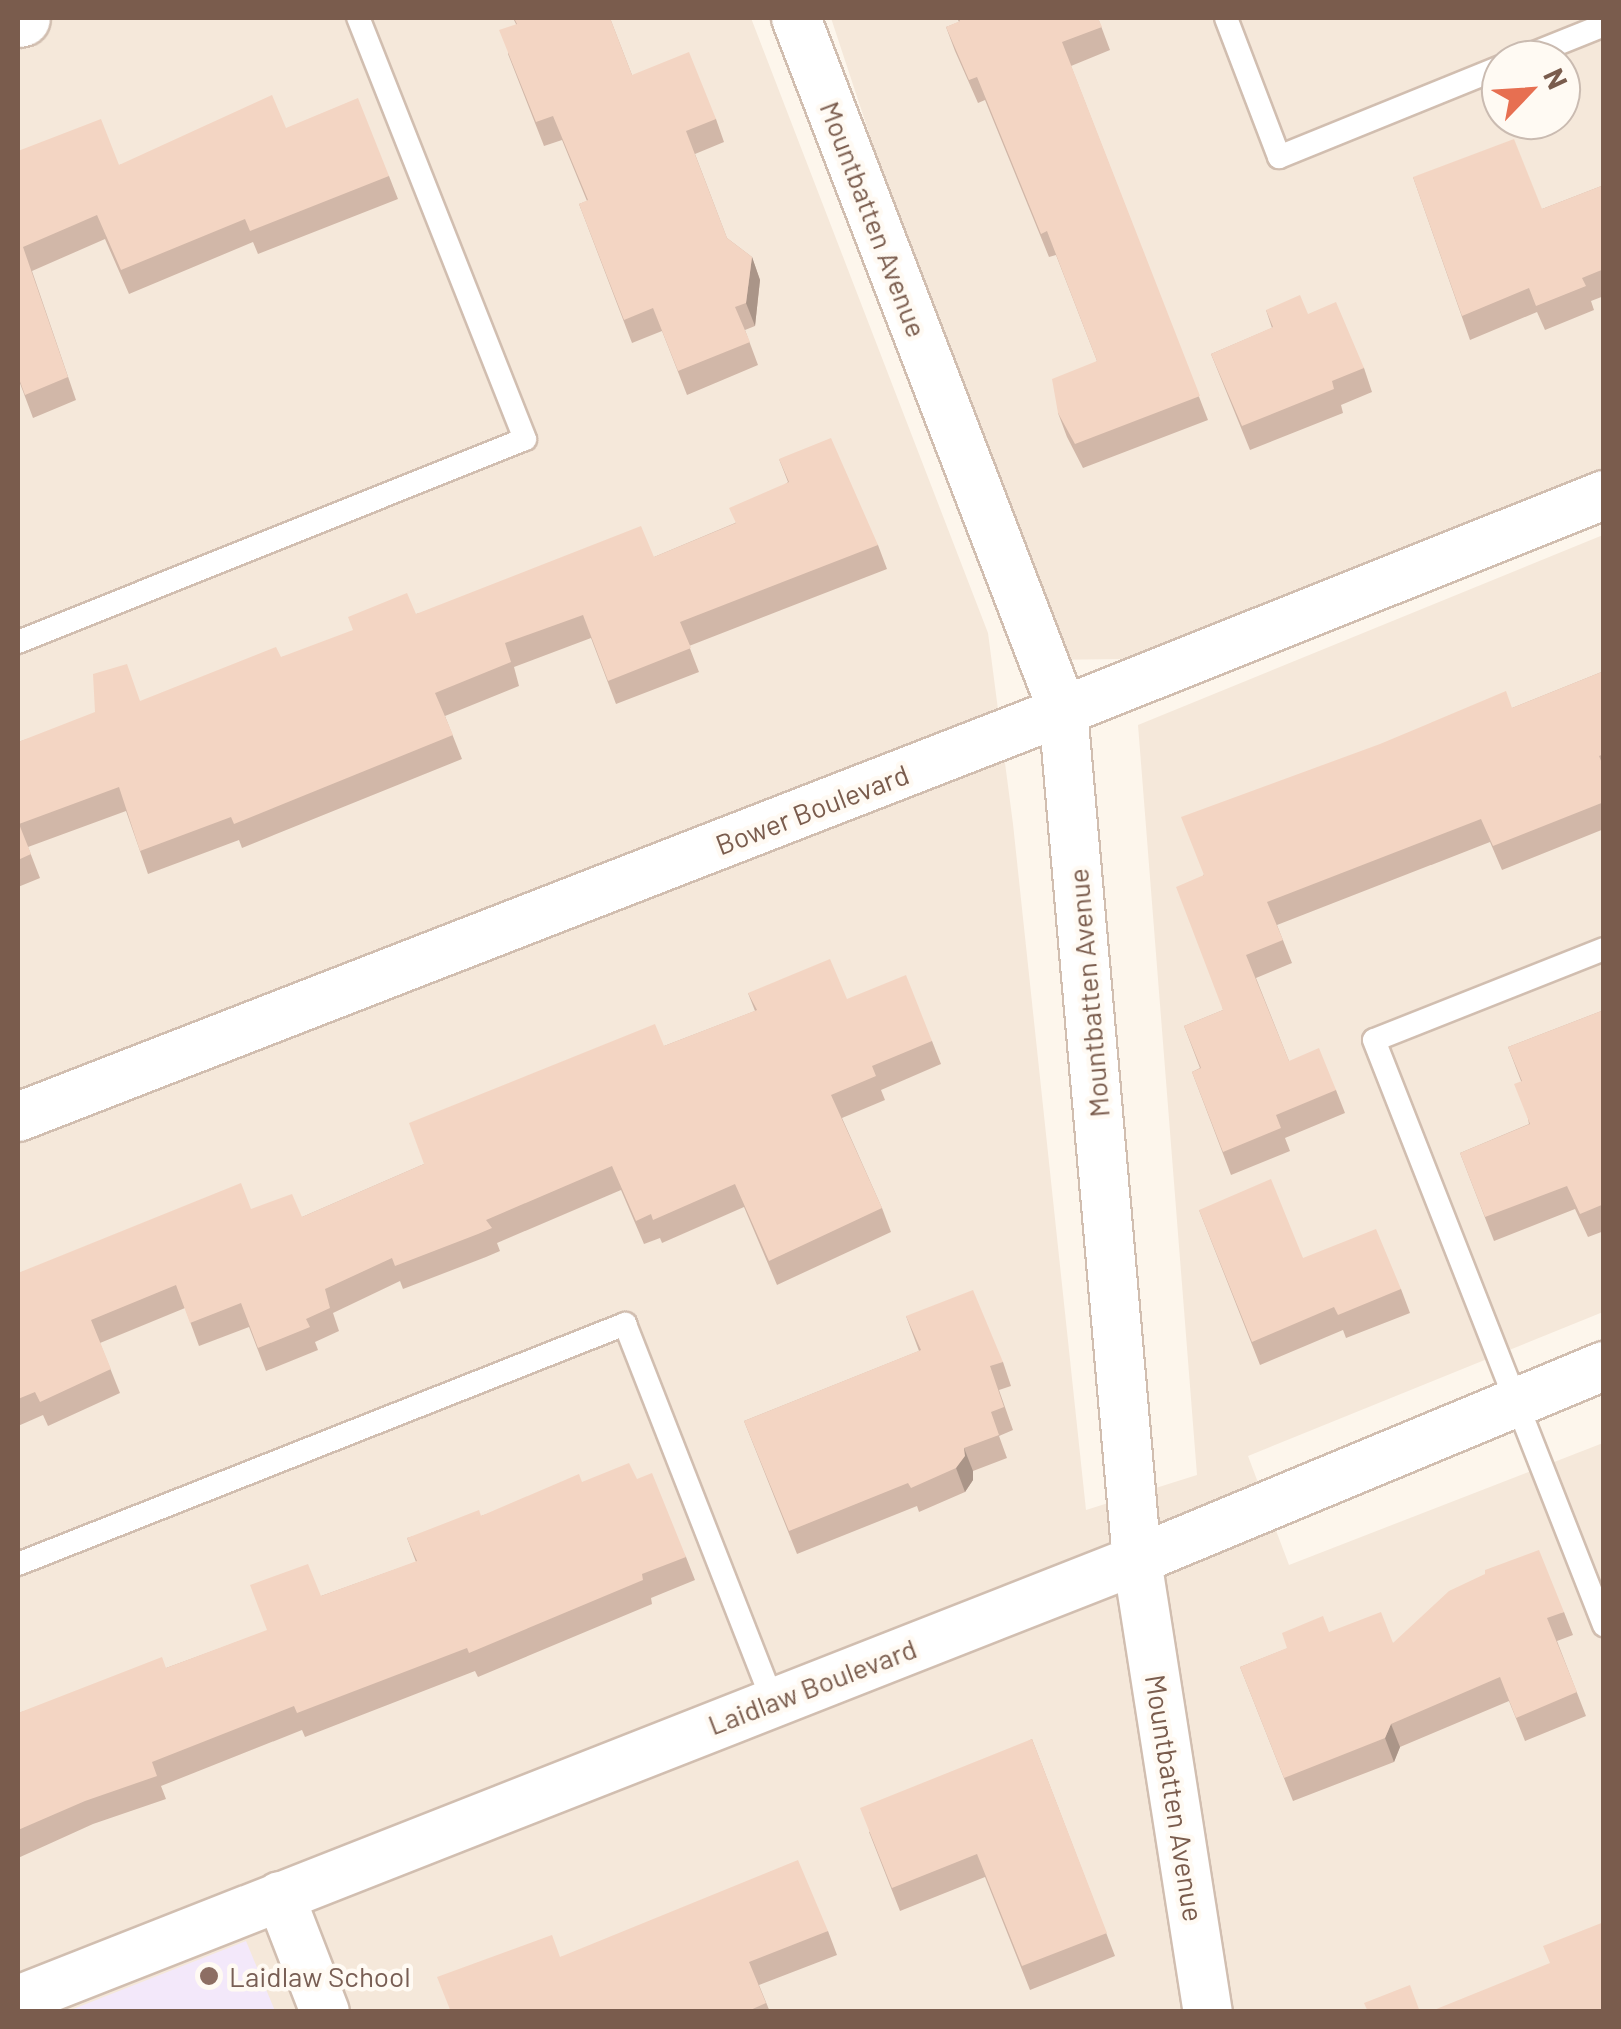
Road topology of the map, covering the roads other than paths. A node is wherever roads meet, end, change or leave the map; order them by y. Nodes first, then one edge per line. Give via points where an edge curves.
1 (358, 18) edge
2 (796, 18) edge
3 (1226, 18) edge
4 (1604, 25) edge
5 (1567, 40) edge
6 (1481, 75) edge
7 (1604, 495) edge
8 (18, 642) edge
9 (1063, 711) junction
10 (1604, 949) edge
11 (18, 1116) edge
12 (1604, 1366) edge
13 (1515, 1400) junction
14 (1137, 1560) junction
15 (18, 1564) edge
16 (1604, 1625) edge
17 (772, 1700) junction
18 (280, 1896) junction
19 (18, 2000) edge
20 (326, 2012) edge
21 (1208, 2012) edge

1 - 8 lane via 525,439
2 - 9 street, Mountbatten Avenue
3 - 6 lane via 1279,158
4 - 5 lane
7 - 9 street, Bower Boulevard
9 - 11 street, Bower Boulevard
9 - 14 street, Mountbatten Avenue
10 - 13 lane via 1374,1040
12 - 13 street, Laidlaw Boulevard
13 - 14 street, Laidlaw Boulevard
13 - 16 lane
14 - 17 street, Laidlaw Boulevard
14 - 21 street, Mountbatten Avenue
15 - 17 lane via 624,1324
17 - 18 street, Laidlaw Boulevard
18 - 19 street, Laidlaw Boulevard
18 - 20 street

